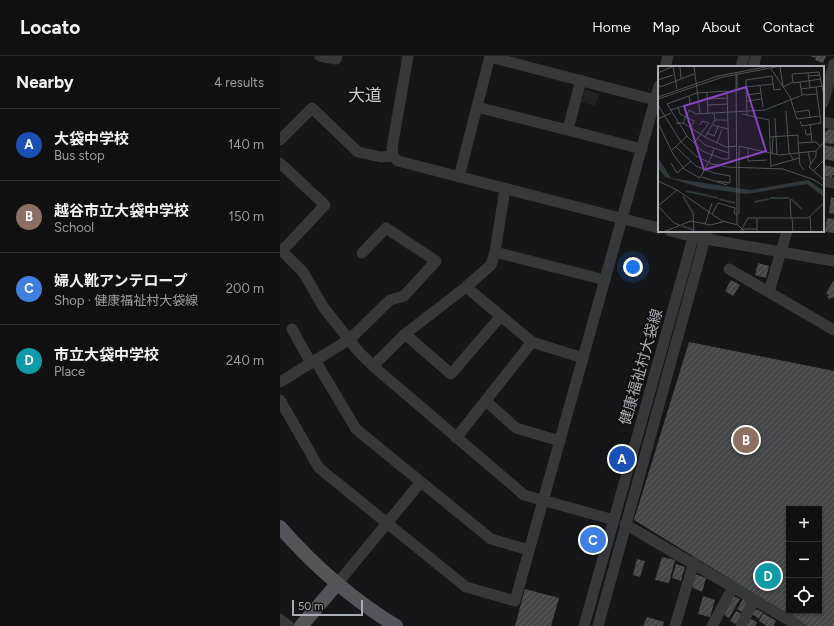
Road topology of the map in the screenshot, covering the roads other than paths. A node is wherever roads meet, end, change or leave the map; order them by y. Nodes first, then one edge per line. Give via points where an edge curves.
1 (320, 56) edge
2 (337, 56) edge
3 (408, 56) edge
4 (490, 56) edge
5 (668, 56) edge
6 (744, 56) edge
7 (756, 56) edge
8 (834, 64) edge
9 (664, 66) edge
10 (741, 66) edge
11 (753, 66) edge
12 (581, 80) junction
13 (658, 90) edge
14 (824, 99) edge
15 (655, 100) junction
16 (477, 107) junction
17 (824, 122) edge
18 (834, 124) edge
19 (568, 130) junction
20 (280, 140) edge
21 (642, 149) junction
22 (393, 156) junction
23 (280, 163) edge
24 (459, 177) junction
25 (824, 181) edge
26 (834, 183) edge
27 (505, 189) junction
28 (622, 219) junction
29 (658, 228) edge
30 (678, 232) edge
31 (787, 232) edge
32 (694, 234) edge
33 (706, 235) edge
34 (281, 250) edge
35 (362, 252) dead end
36 (495, 252) junction
37 (781, 252) junction
38 (834, 261) edge
39 (729, 270) dead end
40 (605, 280) junction
41 (466, 287) junction
42 (769, 292) junction
43 (501, 316) junction
44 (292, 329) dead end
45 (834, 330) edge
46 (405, 334) junction
47 (350, 339) junction
48 (532, 342) junction
49 (583, 358) junction
50 (313, 362) junction
51 (373, 366) junction
52 (280, 382) edge
53 (280, 400) edge
54 (486, 401) junction
55 (456, 438) junction
56 (560, 441) junction
57 (420, 482) junction
58 (544, 500) junction
59 (614, 520) junction
60 (387, 523) junction
61 (625, 524) junction
62 (280, 527) edge
63 (529, 550) junction
64 (694, 562) junction
65 (337, 584) junction
66 (734, 587) junction
67 (754, 600) junction
68 (280, 619) edge
69 (786, 623) edge
70 (289, 626) edge
71 (300, 626) edge
72 (396, 626) edge
73 (584, 626) edge
74 (598, 626) edge
75 (675, 626) edge
76 (712, 626) edge
77 (741, 626) edge
78 (799, 626) edge

1 - 2 street via 336,59
3 - 22 street via 392,148
4 - 12 street
4 - 16 street
5 - 9 street
6 - 10 street
7 - 11 street
8 - 14 street
12 - 15 street
12 - 19 street
13 - 15 street
15 - 21 street
16 - 19 street
16 - 24 street
17 - 18 street
19 - 21 street
20 - 22 street via 312,108 358,152 380,157
21 - 28 street
22 - 24 street via 401,162
23 - 34 street via 325,205
24 - 27 street
25 - 26 street
27 - 28 street
27 - 36 street
28 - 29 street
28 - 40 street
30 - 32 street
31 - 37 street
32 - 33 street
32 - 59 street, 健康福祉村大袋線
33 - 37 street
33 - 61 street, 健康福祉村大袋線
34 - 47 street via 303,272 324,308
35 - 47 street via 386,228 436,261 404,296 390,300
36 - 40 street
36 - 41 street via 491,265
37 - 38 street
37 - 42 street
39 - 42 street
40 - 49 street
41 - 43 street
41 - 46 street
42 - 45 street
43 - 46 street via 451,374
43 - 48 street
44 - 50 street
46 - 51 street
47 - 50 street
47 - 51 street
48 - 49 street
48 - 54 street
49 - 56 street
50 - 52 street
50 - 57 street via 356,429
51 - 55 street
53 - 60 street via 319,468
54 - 55 street
54 - 56 street via 516,428
55 - 58 street via 524,495
56 - 58 street
57 - 60 street
57 - 63 street via 491,539
58 - 59 street
58 - 63 street
59 - 73 street, 健康福祉村大袋線
60 - 63 street via 466,587 515,601
60 - 65 street
61 - 64 street
61 - 74 street, 健康福祉村大袋線
62 - 65 main road via 301,551
64 - 66 street
64 - 75 street
65 - 71 main road
65 - 72 main road
66 - 67 street
66 - 76 street
67 - 69 street
67 - 77 street
68 - 70 street
69 - 78 street

